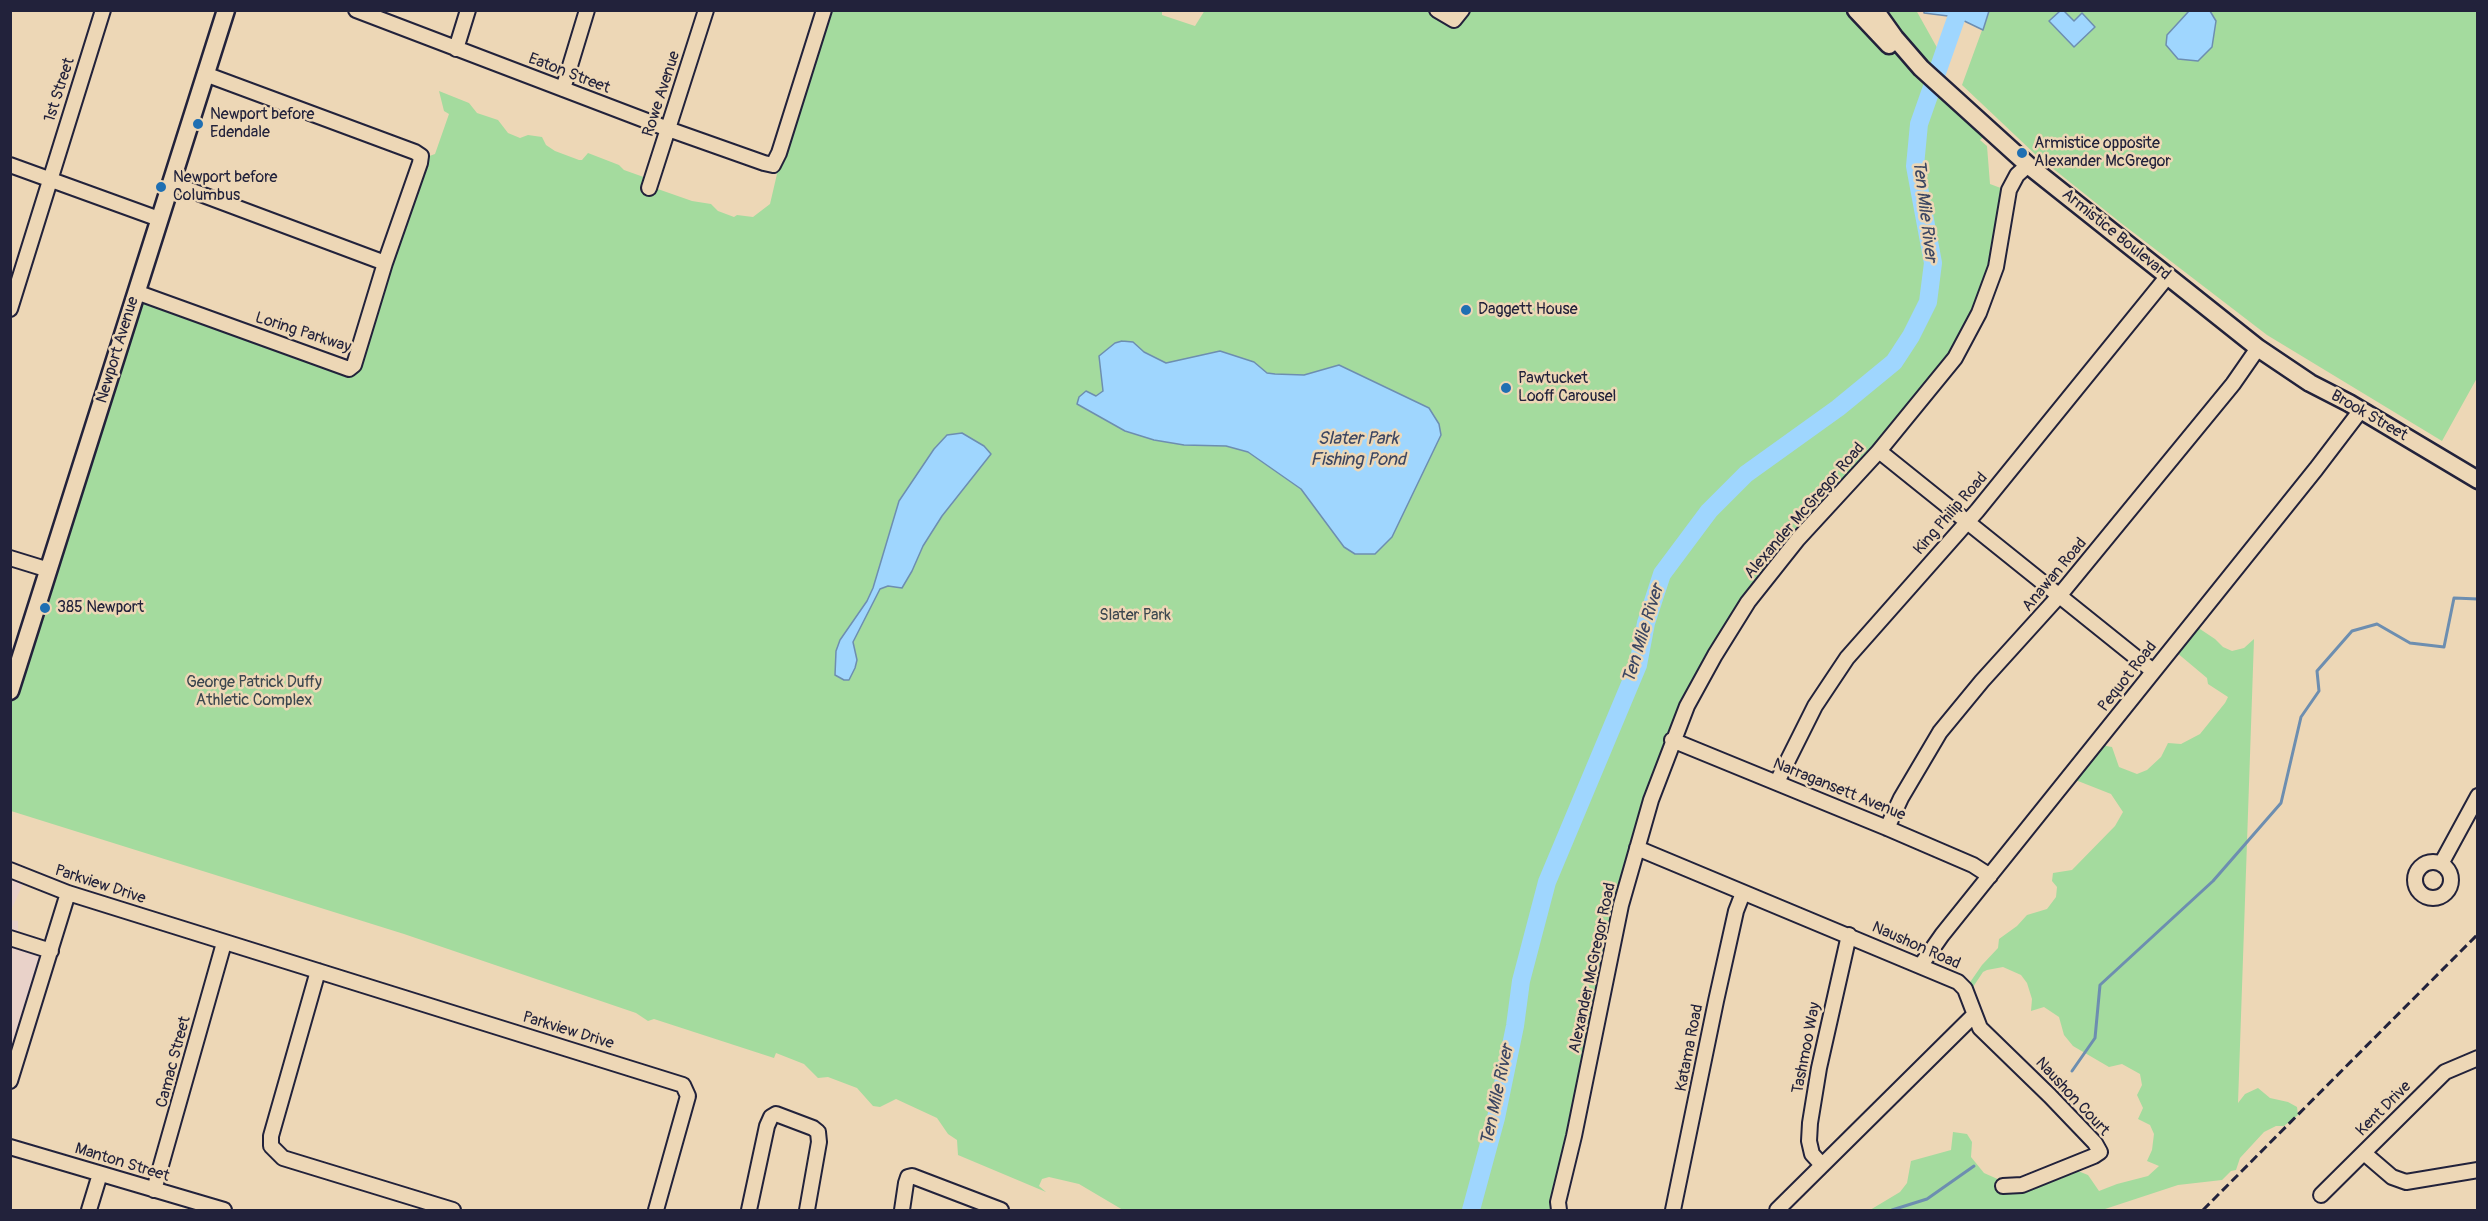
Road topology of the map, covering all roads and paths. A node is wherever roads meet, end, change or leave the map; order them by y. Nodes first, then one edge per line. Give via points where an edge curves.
1 (103, 10) edge
2 (226, 10) edge
3 (356, 10) edge
4 (468, 10) edge
5 (587, 10) edge
6 (706, 10) edge
7 (824, 10) edge
8 (1437, 10) edge
9 (1856, 10) edge
10 (1875, 10) edge
11 (1458, 15) edge
12 (456, 49) junction
13 (1921, 68) junction
14 (205, 74) junction
15 (563, 89) junction
16 (669, 129) junction
17 (10, 165) edge
18 (2028, 165) junction
19 (51, 180) junction
20 (171, 183) junction
21 (649, 188) dead end
22 (159, 219) junction
23 (385, 262) junction
24 (2167, 277) junction
25 (136, 292) junction
26 (10, 309) edge
27 (2259, 349) junction
28 (2361, 410) junction
29 (1879, 451) junction
30 (2478, 480) edge
31 (1967, 522) junction
32 (10, 558) edge
33 (48, 570) junction
34 (2059, 596) junction
35 (2153, 671) junction
36 (10, 691) edge
37 (1672, 741) junction
38 (1777, 782) junction
39 (2478, 796) edge
40 (1887, 828) junction
41 (1637, 848) junction
42 (2441, 864) dead end
43 (10, 870) edge
44 (1990, 876) junction
45 (1743, 892) junction
46 (68, 893) junction
47 (1849, 935) junction
48 (10, 938) edge
49 (224, 943) junction
50 (51, 951) junction
51 (1921, 964) junction
52 (318, 971) junction
53 (1973, 1016) junction
54 (2478, 1058) edge
55 (10, 1081) edge
56 (10, 1147) edge
57 (2364, 1153) junction
58 (1822, 1165) junction
59 (2478, 1170) edge
60 (100, 1174) junction
61 (2003, 1186) dead end
62 (154, 1190) junction
63 (2321, 1195) dead end
64 (968, 1204) edge
65 (89, 1210) edge
66 (224, 1210) edge
67 (453, 1210) edge
68 (656, 1210) edge
69 (749, 1210) edge
70 (807, 1210) edge
71 (902, 1210) edge
72 (1001, 1210) edge
73 (1559, 1210) edge
74 (1673, 1210) edge
75 (1777, 1210) edge

1 - 19 street, 1st Street
2 - 14 main road, Newport Avenue
3 - 12 street, Eaton Street
4 - 12 street
5 - 15 street
6 - 16 street, Rowe Avenue
7 - 16 street, Eaton Street via 772,165
8 - 11 street
9 - 13 main road, Armistice Boulevard via 1886,42
10 - 13 main road, Armistice Boulevard
12 - 15 street, Eaton Street
13 - 18 main road, Armistice Boulevard
14 - 20 main road, Newport Avenue
14 - 23 street, Loring Parkway via 421,156
15 - 16 street, Eaton Street
16 - 21 street, Rowe Avenue
17 - 19 street
18 - 24 main road, Armistice Boulevard
18 - 29 street, Alexander McGregor Road via 2009,190 1996,267 1967,337 1941,377
19 - 22 street
19 - 26 street, 1st Street
20 - 22 main road, Newport Avenue
20 - 23 street
22 - 25 main road, Newport Avenue
23 - 25 street, Loring Parkway via 354,365 349,369
24 - 27 main road, Armistice Boulevard
24 - 31 street, King Philip Road
25 - 33 main road, Newport Avenue
27 - 28 main road, Brook Street via 2310,383
27 - 34 street, Anawan Road
28 - 30 main road, Brook Street
28 - 35 street, Pequot Road
29 - 31 street
29 - 37 street, Alexander McGregor Road via 1798,539 1748,602 1701,679
31 - 34 street
31 - 38 street, King Philip Road via 1846,658 1815,706
32 - 33 street
33 - 36 main road, Newport Avenue
34 - 35 street
34 - 40 street, Anawan Road via 1940,732
35 - 44 street, Pequot Road
37 - 38 street, Narragansett Avenue
37 - 41 street, Alexander McGregor Road
38 - 40 street, Narragansett Avenue
39 - 42 street
40 - 44 street, Narragansett Avenue
41 - 45 street, Naushon Road
41 - 73 street, Alexander McGregor Road via 1621,905
43 - 46 street, Parkview Drive
44 - 51 street, Pequot Road
45 - 47 street, Naushon Road
45 - 74 street, Katama Road
46 - 49 street, Parkview Drive
46 - 50 street
47 - 51 street, Naushon Road
47 - 58 street, Tashmoo Way via 1810,1124 1812,1154
48 - 50 street
49 - 52 street, Parkview Drive
49 - 62 street, Camac Street
50 - 55 street
51 - 53 street, Naushon Road via 1958,982 1965,989
52 - 67 street via 271,1146 283,1158
52 - 68 street, Parkview Drive via 683,1084 687,1096
53 - 58 street
53 - 61 street, Naushon Court via 1980,1028 2057,1103 2100,1152 2022,1185
54 - 57 street, Kent Drive via 2445,1072
56 - 60 street, Manton Street
57 - 59 street via 2392,1177 2406,1182
57 - 63 street, Kent Drive
58 - 75 street
60 - 62 street, Manton Street
60 - 65 street
62 - 66 street, Manton Street
64 - 71 street via 912,1176 906,1183
64 - 72 street
69 - 70 street via 767,1126 776,1114 818,1132

